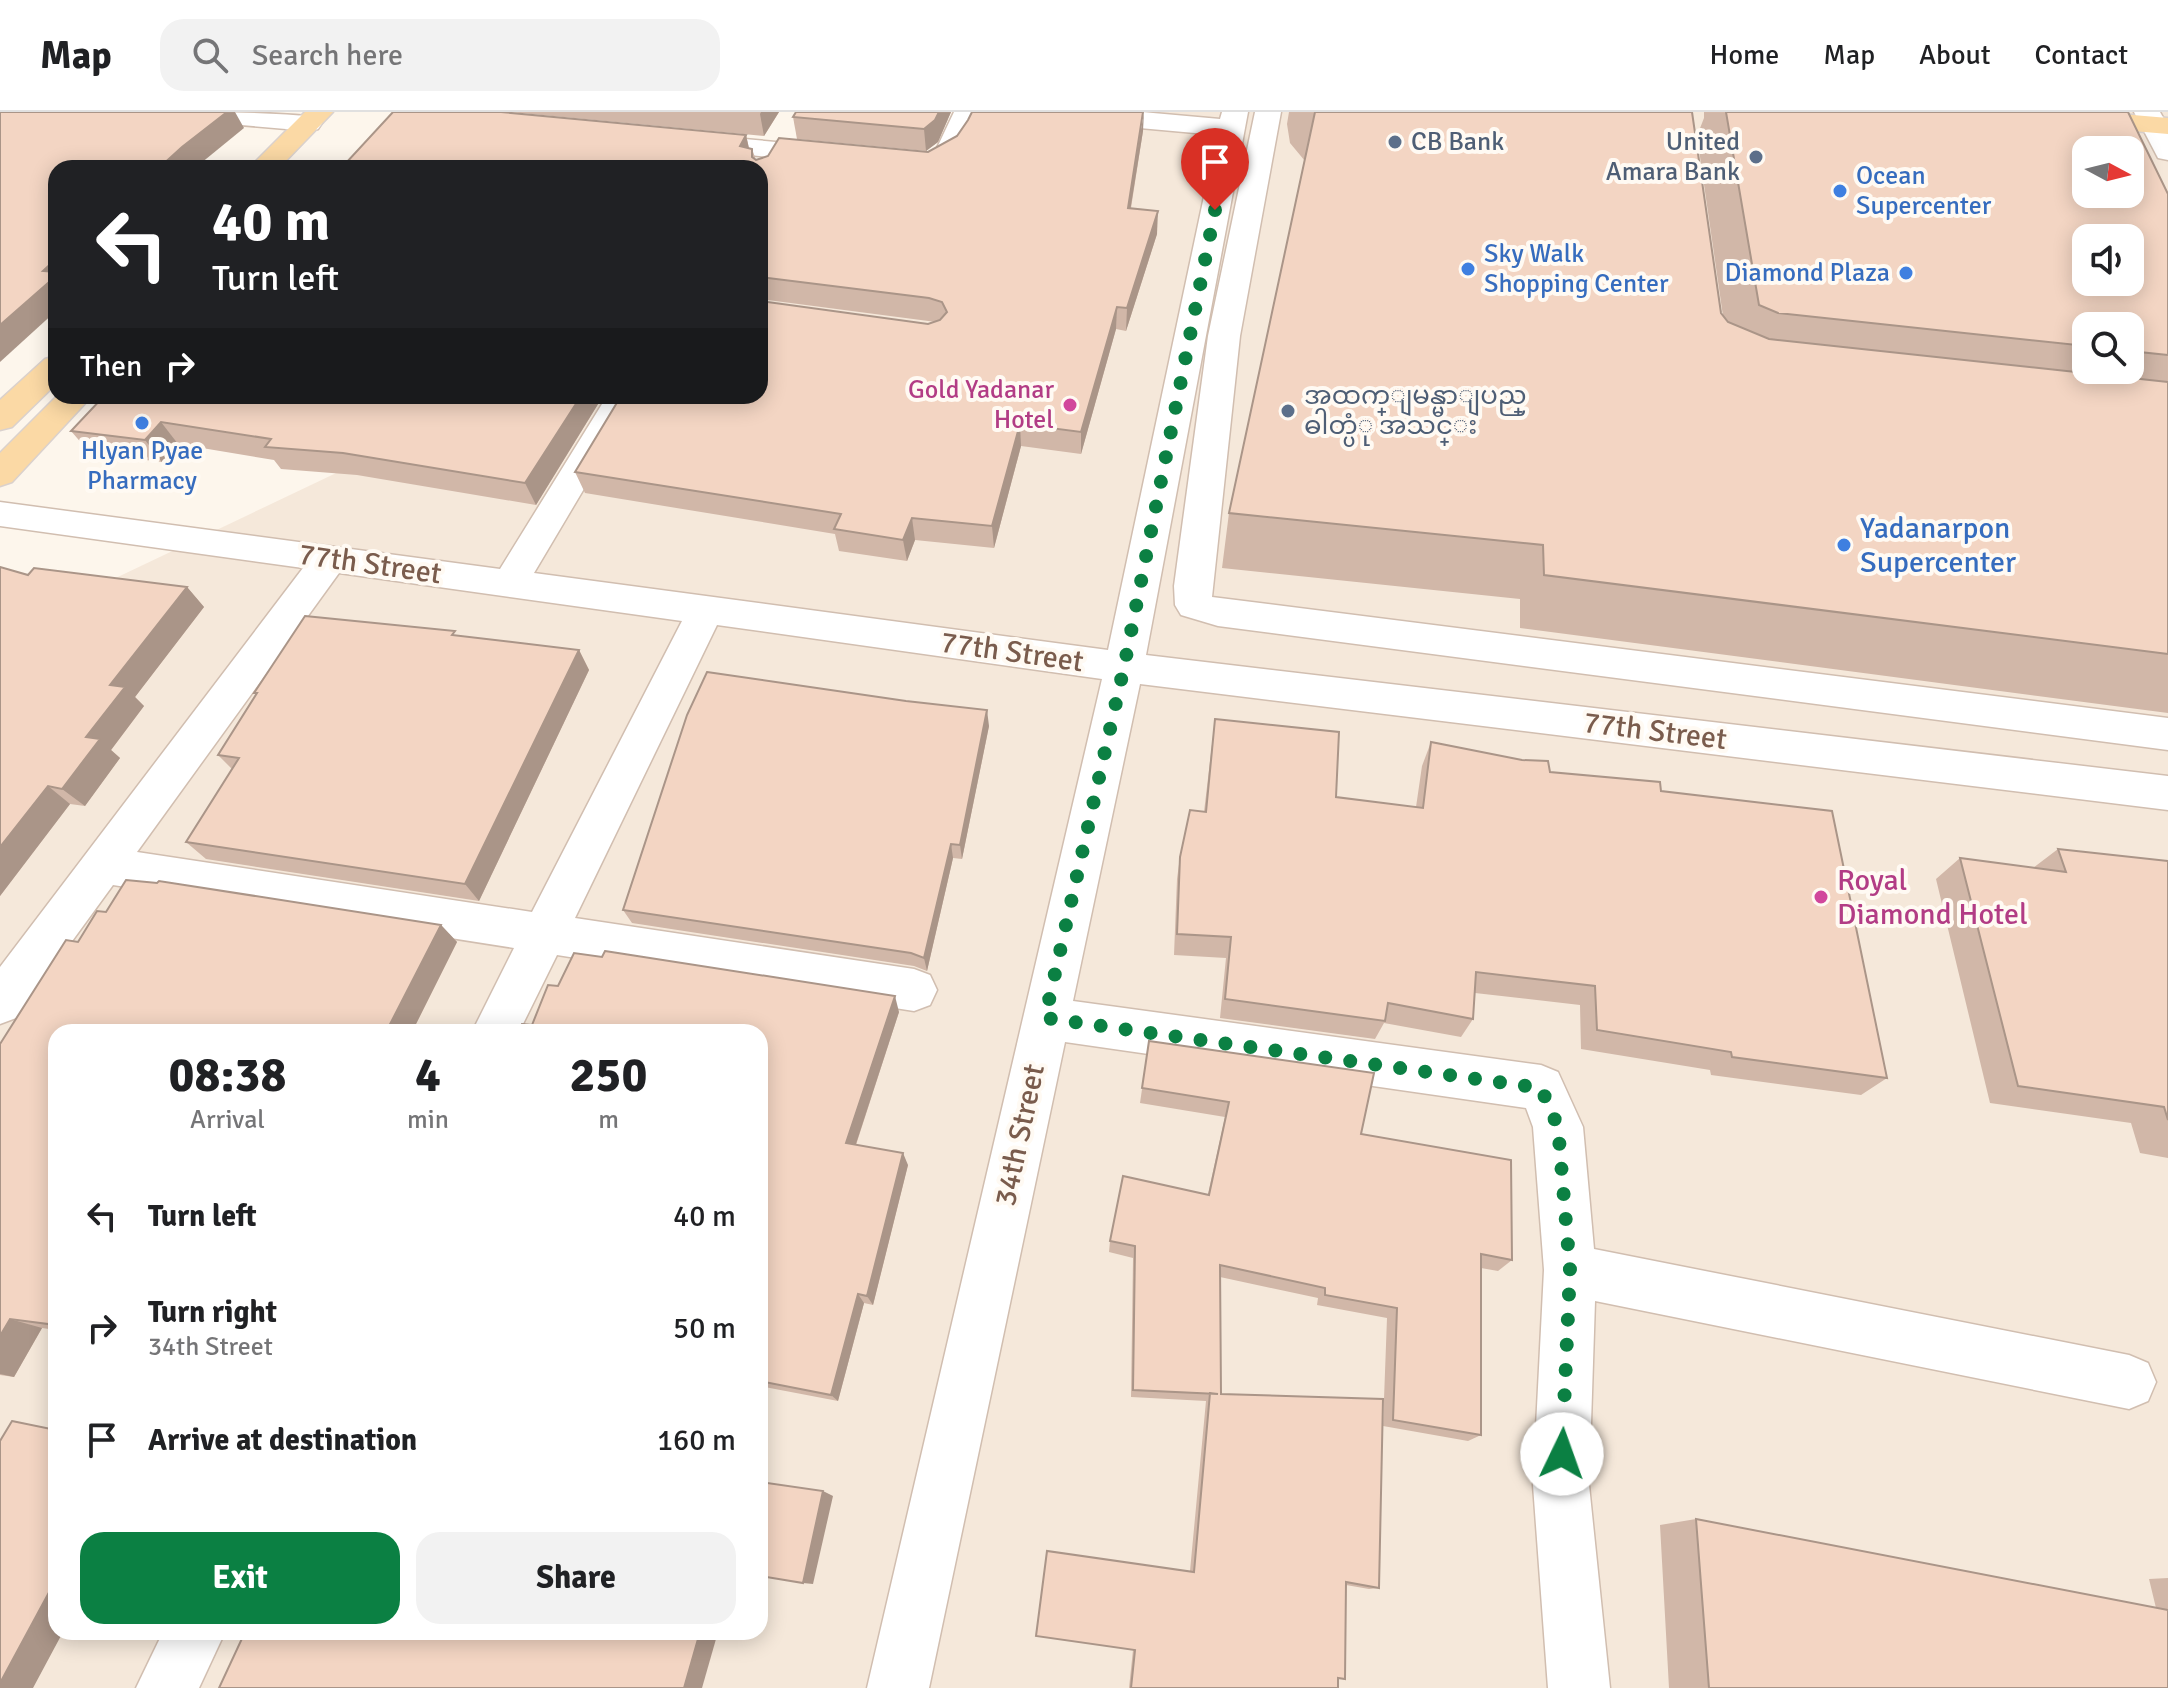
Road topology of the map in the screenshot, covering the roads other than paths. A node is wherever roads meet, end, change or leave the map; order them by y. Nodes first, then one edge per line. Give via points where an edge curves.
1 (183, 112) edge
2 (967, 112) edge
3 (1051, 112) edge
4 (1268, 112) edge
5 (325, 118) edge
6 (1234, 120) edge
7 (1995, 120) edge
8 (2156, 121) edge
9 (788, 125) dead end
10 (2078, 136) edge
11 (662, 139) edge
12 (2168, 152) edge
13 (851, 157) edge
14 (273, 160) edge
15 (302, 160) edge
16 (766, 160) edge
17 (898, 161) edge
18 (1193, 320) junction
19 (1224, 336) junction
20 (48, 374) edge
21 (68, 404) edge
22 (618, 404) edge
23 (0, 419) edge
24 (0, 474) edge
25 (0, 514) edge
26 (331, 558) junction
27 (510, 583) junction
28 (706, 610) junction
29 (1124, 667) junction
30 (2168, 734) edge
31 (2168, 793) edge
32 (102, 865) junction
33 (545, 931) junction
34 (914, 990) dead end
35 (0, 1003) edge
36 (1045, 1018) junction
37 (499, 1024) edge
38 (1570, 1270) junction
39 (2129, 1382) dead end
40 (191, 1640) edge
41 (167, 1688) edge
42 (898, 1688) edge
43 (1579, 1688) edge

1 - 5 street
2 - 17 street via 943,160
3 - 6 street
4 - 19 street
5 - 14 main road
5 - 15 main road
6 - 18 street, 34th Street
7 - 8 main road
7 - 10 street
8 - 12 street
9 - 16 street
11 - 16 street
13 - 16 street
18 - 19 street
18 - 29 street, 34th Street
19 - 30 street via 1194,605
20 - 23 main road
21 - 24 main road
22 - 27 street
25 - 26 street, 77th Street
26 - 27 street, 77th Street
26 - 32 street
27 - 28 street, 77th Street
28 - 29 street, 77th Street
28 - 33 street
29 - 31 street, 77th Street
29 - 36 street, 34th Street
32 - 33 street
32 - 35 street
33 - 34 street
33 - 37 street
36 - 38 street via 1541,1088 1558,1127
36 - 42 street, 34th Street
38 - 39 street
38 - 43 street via 1561,1485
40 - 41 street

